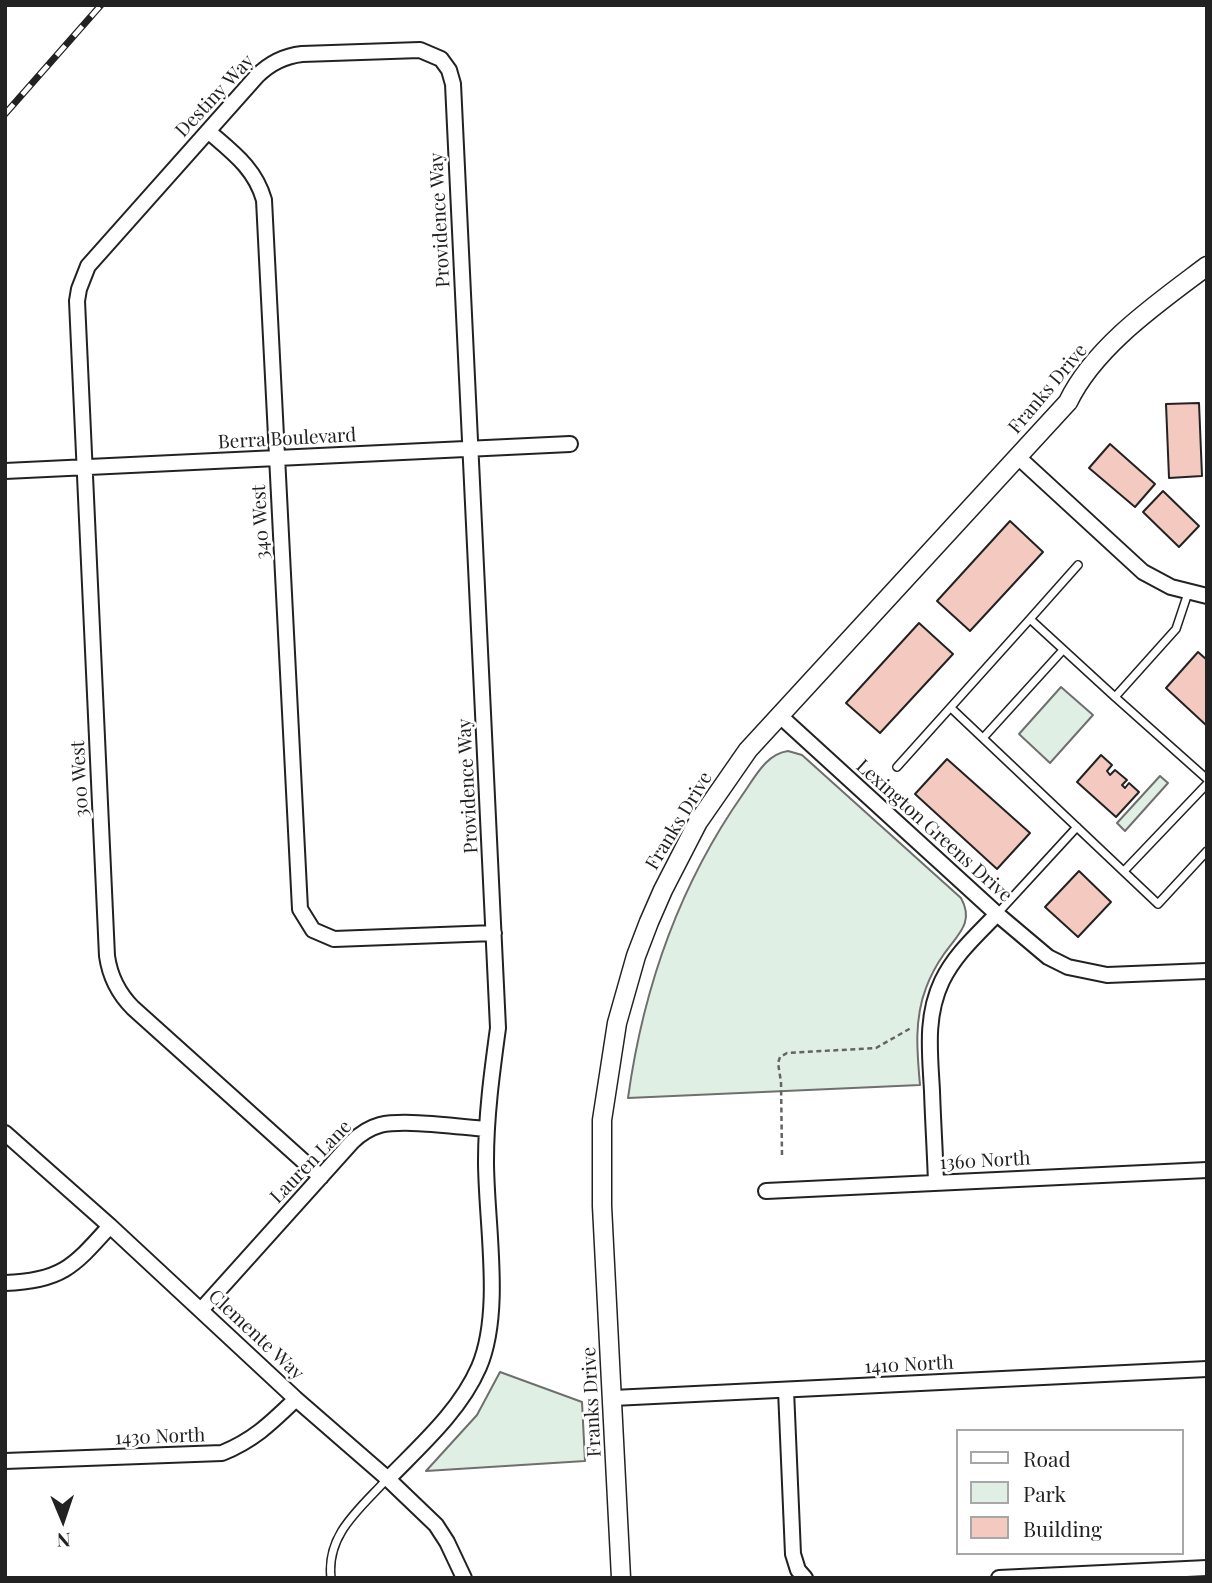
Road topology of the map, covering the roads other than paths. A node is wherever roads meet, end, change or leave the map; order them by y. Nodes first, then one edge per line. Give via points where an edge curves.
1 (441, 59) joint
2 (208, 131) junction
3 (1207, 266) edge
4 (79, 289) joint
5 (570, 444) dead end
6 (470, 450) junction
7 (1018, 457) junction
8 (277, 459) junction
9 (84, 468) junction
10 (5, 471) edge
11 (1078, 565) dead end
12 (1188, 593) junction
13 (1207, 596) edge
14 (1030, 619) junction
15 (1063, 650) junction
16 (1115, 697) junction
17 (951, 708) junction
18 (779, 715) junction
19 (983, 738) junction
20 (897, 767) dead end
21 (1207, 782) edge
22 (1077, 827) junction
23 (1207, 851) edge
24 (1124, 871) junction
25 (997, 914) junction
26 (494, 933) junction
27 (1207, 971) edge
28 (487, 1129) junction
29 (5, 1133) edge
30 (1207, 1170) edge
31 (321, 1177) junction
32 (936, 1182) junction
33 (766, 1191) dead end
34 (110, 1226) junction
35 (5, 1283) edge
36 (201, 1310) junction
37 (1207, 1369) edge
38 (786, 1390) junction
39 (613, 1398) junction
40 (296, 1399) junction
41 (5, 1461) edge
42 (388, 1479) junction
43 (1207, 1568) edge
44 (803, 1576) edge
45 (331, 1578) edge
46 (464, 1578) edge
47 (621, 1578) edge
48 (999, 1578) edge

1 - 2 street, Destiny Way via 428,51 412,50 285,57 263,70
1 - 6 street, Providence Way via 453,84
2 - 4 street, Destiny Way via 88,266
2 - 8 street, 340 West via 247,166 264,200
3 - 7 street, Franks Drive via 1121,336
4 - 9 street, 300 West
5 - 6 street, Berra Boulevard
6 - 8 street, Berra Boulevard
6 - 26 street, Providence Way
7 - 12 street via 1143,572
7 - 18 street, Franks Drive
8 - 9 street, Berra Boulevard
8 - 26 street, 340 West via 303,917 326,938 341,940
9 - 10 street, Berra Boulevard
9 - 31 street, 300 West via 110,974 125,1000
11 - 14 lane
12 - 13 street
12 - 16 lane via 1176,629
14 - 15 lane
14 - 17 lane
15 - 16 lane
15 - 19 lane
16 - 21 lane
17 - 19 lane
17 - 20 lane
18 - 25 street, Lexington Greens Drive
18 - 39 street, Franks Drive via 748,750 680,854 645,933 617,1023 606,1087 602,1153
19 - 22 lane
21 - 24 lane
22 - 24 lane
22 - 25 lane
23 - 24 lane via 1158,904
25 - 27 street, Lexington Greens Drive via 1048,957 1068,967 1107,975
25 - 32 street via 952,964 932,1012 929,1043
26 - 28 street, Providence Way via 498,1028
28 - 31 street, Lauren Lane via 380,1125 358,1137
28 - 42 street, Providence Way via 492,1302 484,1353 463,1396
29 - 34 street, Clemente Way
30 - 32 street, 1360 North
31 - 36 street, Lauren Lane
32 - 33 street, 1360 North
34 - 35 street via 60,1273 36,1281
34 - 36 street, Clemente Way
36 - 40 street, Clemente Way
37 - 38 street, 1410 North
38 - 39 street, 1410 North
38 - 44 street via 792,1543
39 - 47 street, Franks Drive
40 - 41 street, 1430 North via 266,1429 222,1454
40 - 42 street, Clemente Way
42 - 45 lane via 339,1534 330,1560
42 - 46 street, Clemente Way via 436,1525
43 - 48 street

